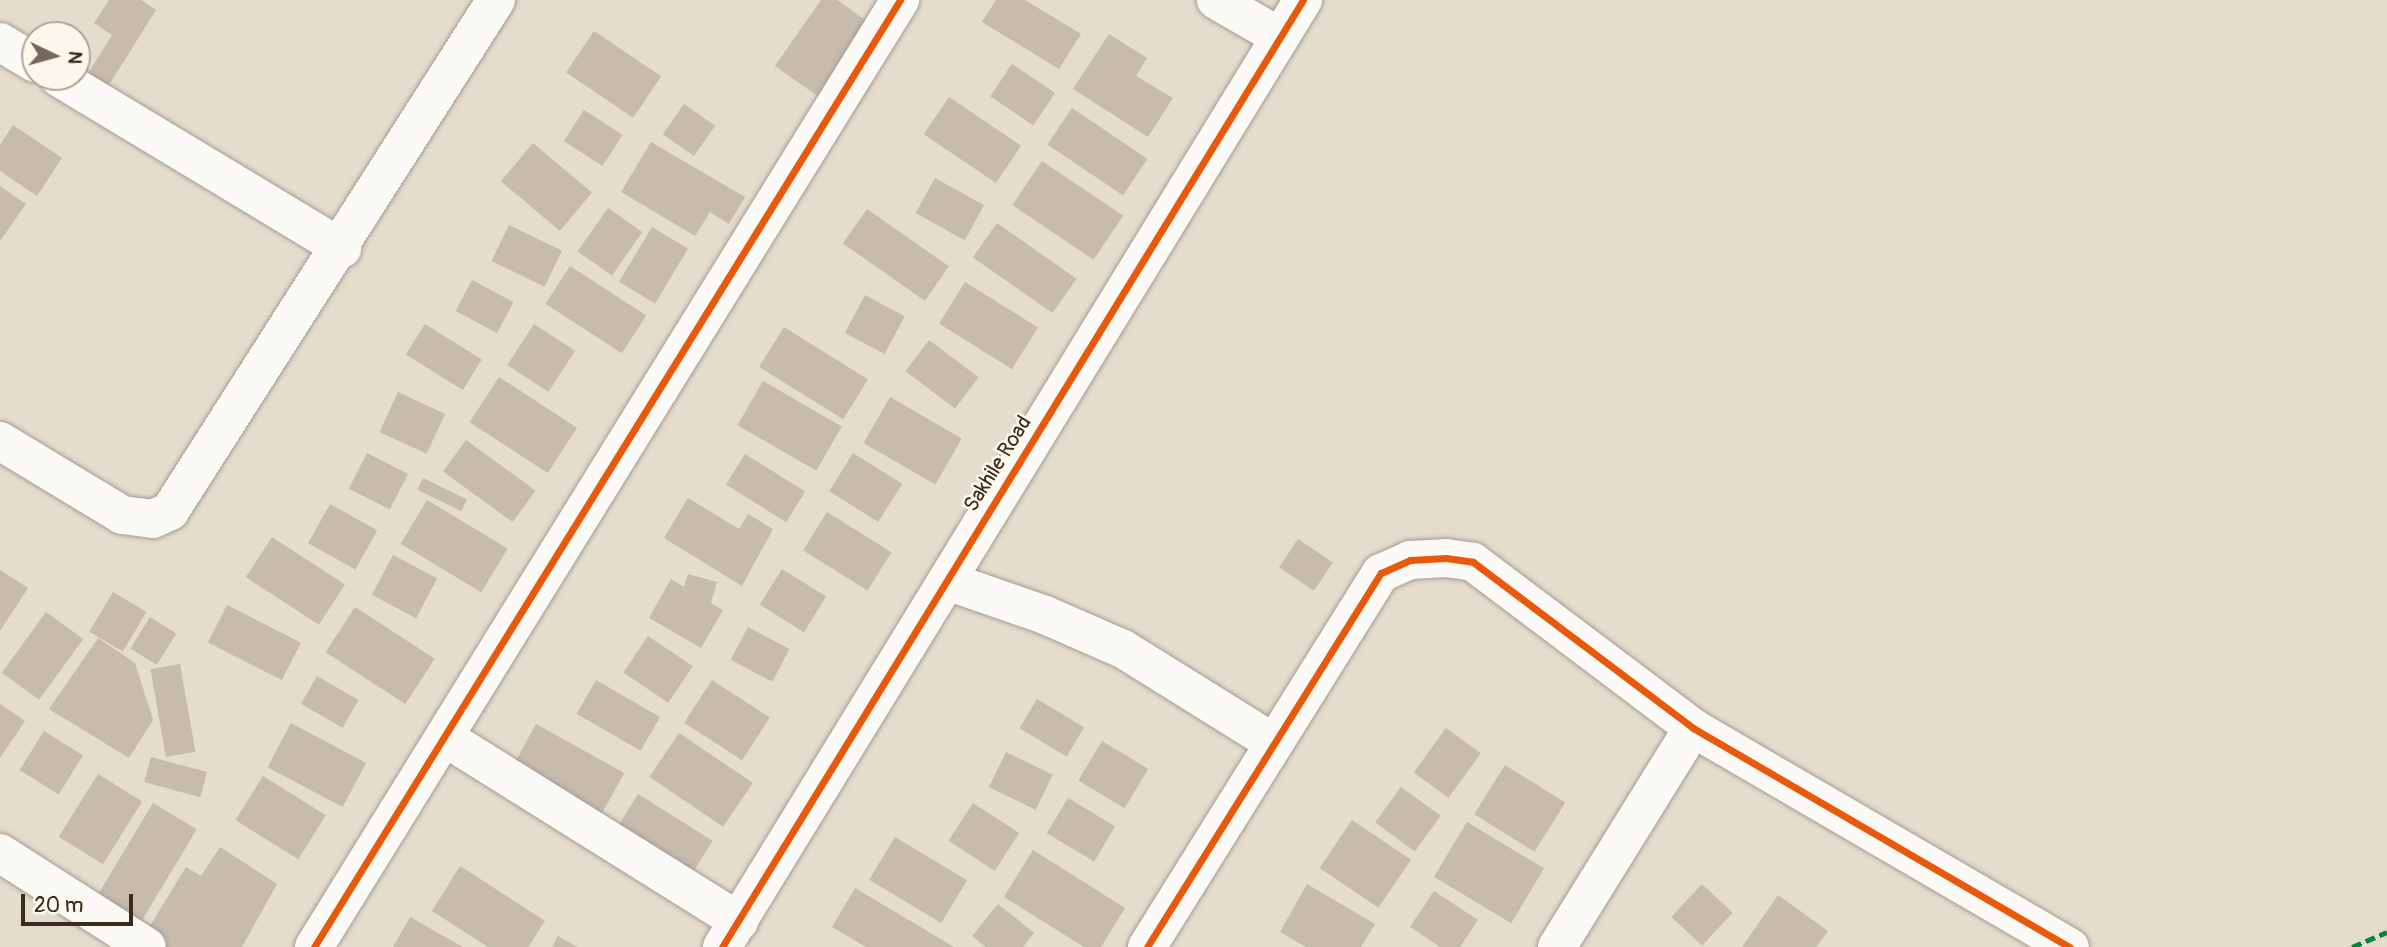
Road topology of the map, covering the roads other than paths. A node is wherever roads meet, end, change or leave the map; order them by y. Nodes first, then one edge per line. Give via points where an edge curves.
1 (496, 0) edge
2 (900, 0) edge
3 (1216, 0) edge
4 (1303, 0) edge
5 (1280, 37) junction
6 (0, 42) edge
7 (21, 55) edge
8 (81, 91) edge
9 (342, 248) junction
10 (0, 441) edge
11 (947, 581) junction
12 (1693, 728) junction
13 (443, 737) junction
14 (1274, 743) junction
15 (0, 853) edge
16 (730, 934) edge
17 (147, 947) edge
18 (314, 947) edge
19 (1147, 947) edge
20 (1557, 947) edge
21 (2070, 947) edge

1 - 9 street
2 - 13 street
3 - 5 street
4 - 5 street, Sakhile Road
5 - 11 street, Sakhile Road
6 - 7 street
8 - 9 street
9 - 10 street via 170,511 153,519 122,515
11 - 14 street via 1045,615 1123,649
11 - 16 street, Sakhile Road
12 - 14 street via 1473,562 1446,558 1410,561 1381,573
12 - 20 street
12 - 21 street
13 - 16 street
13 - 18 street
14 - 19 street
15 - 17 street

